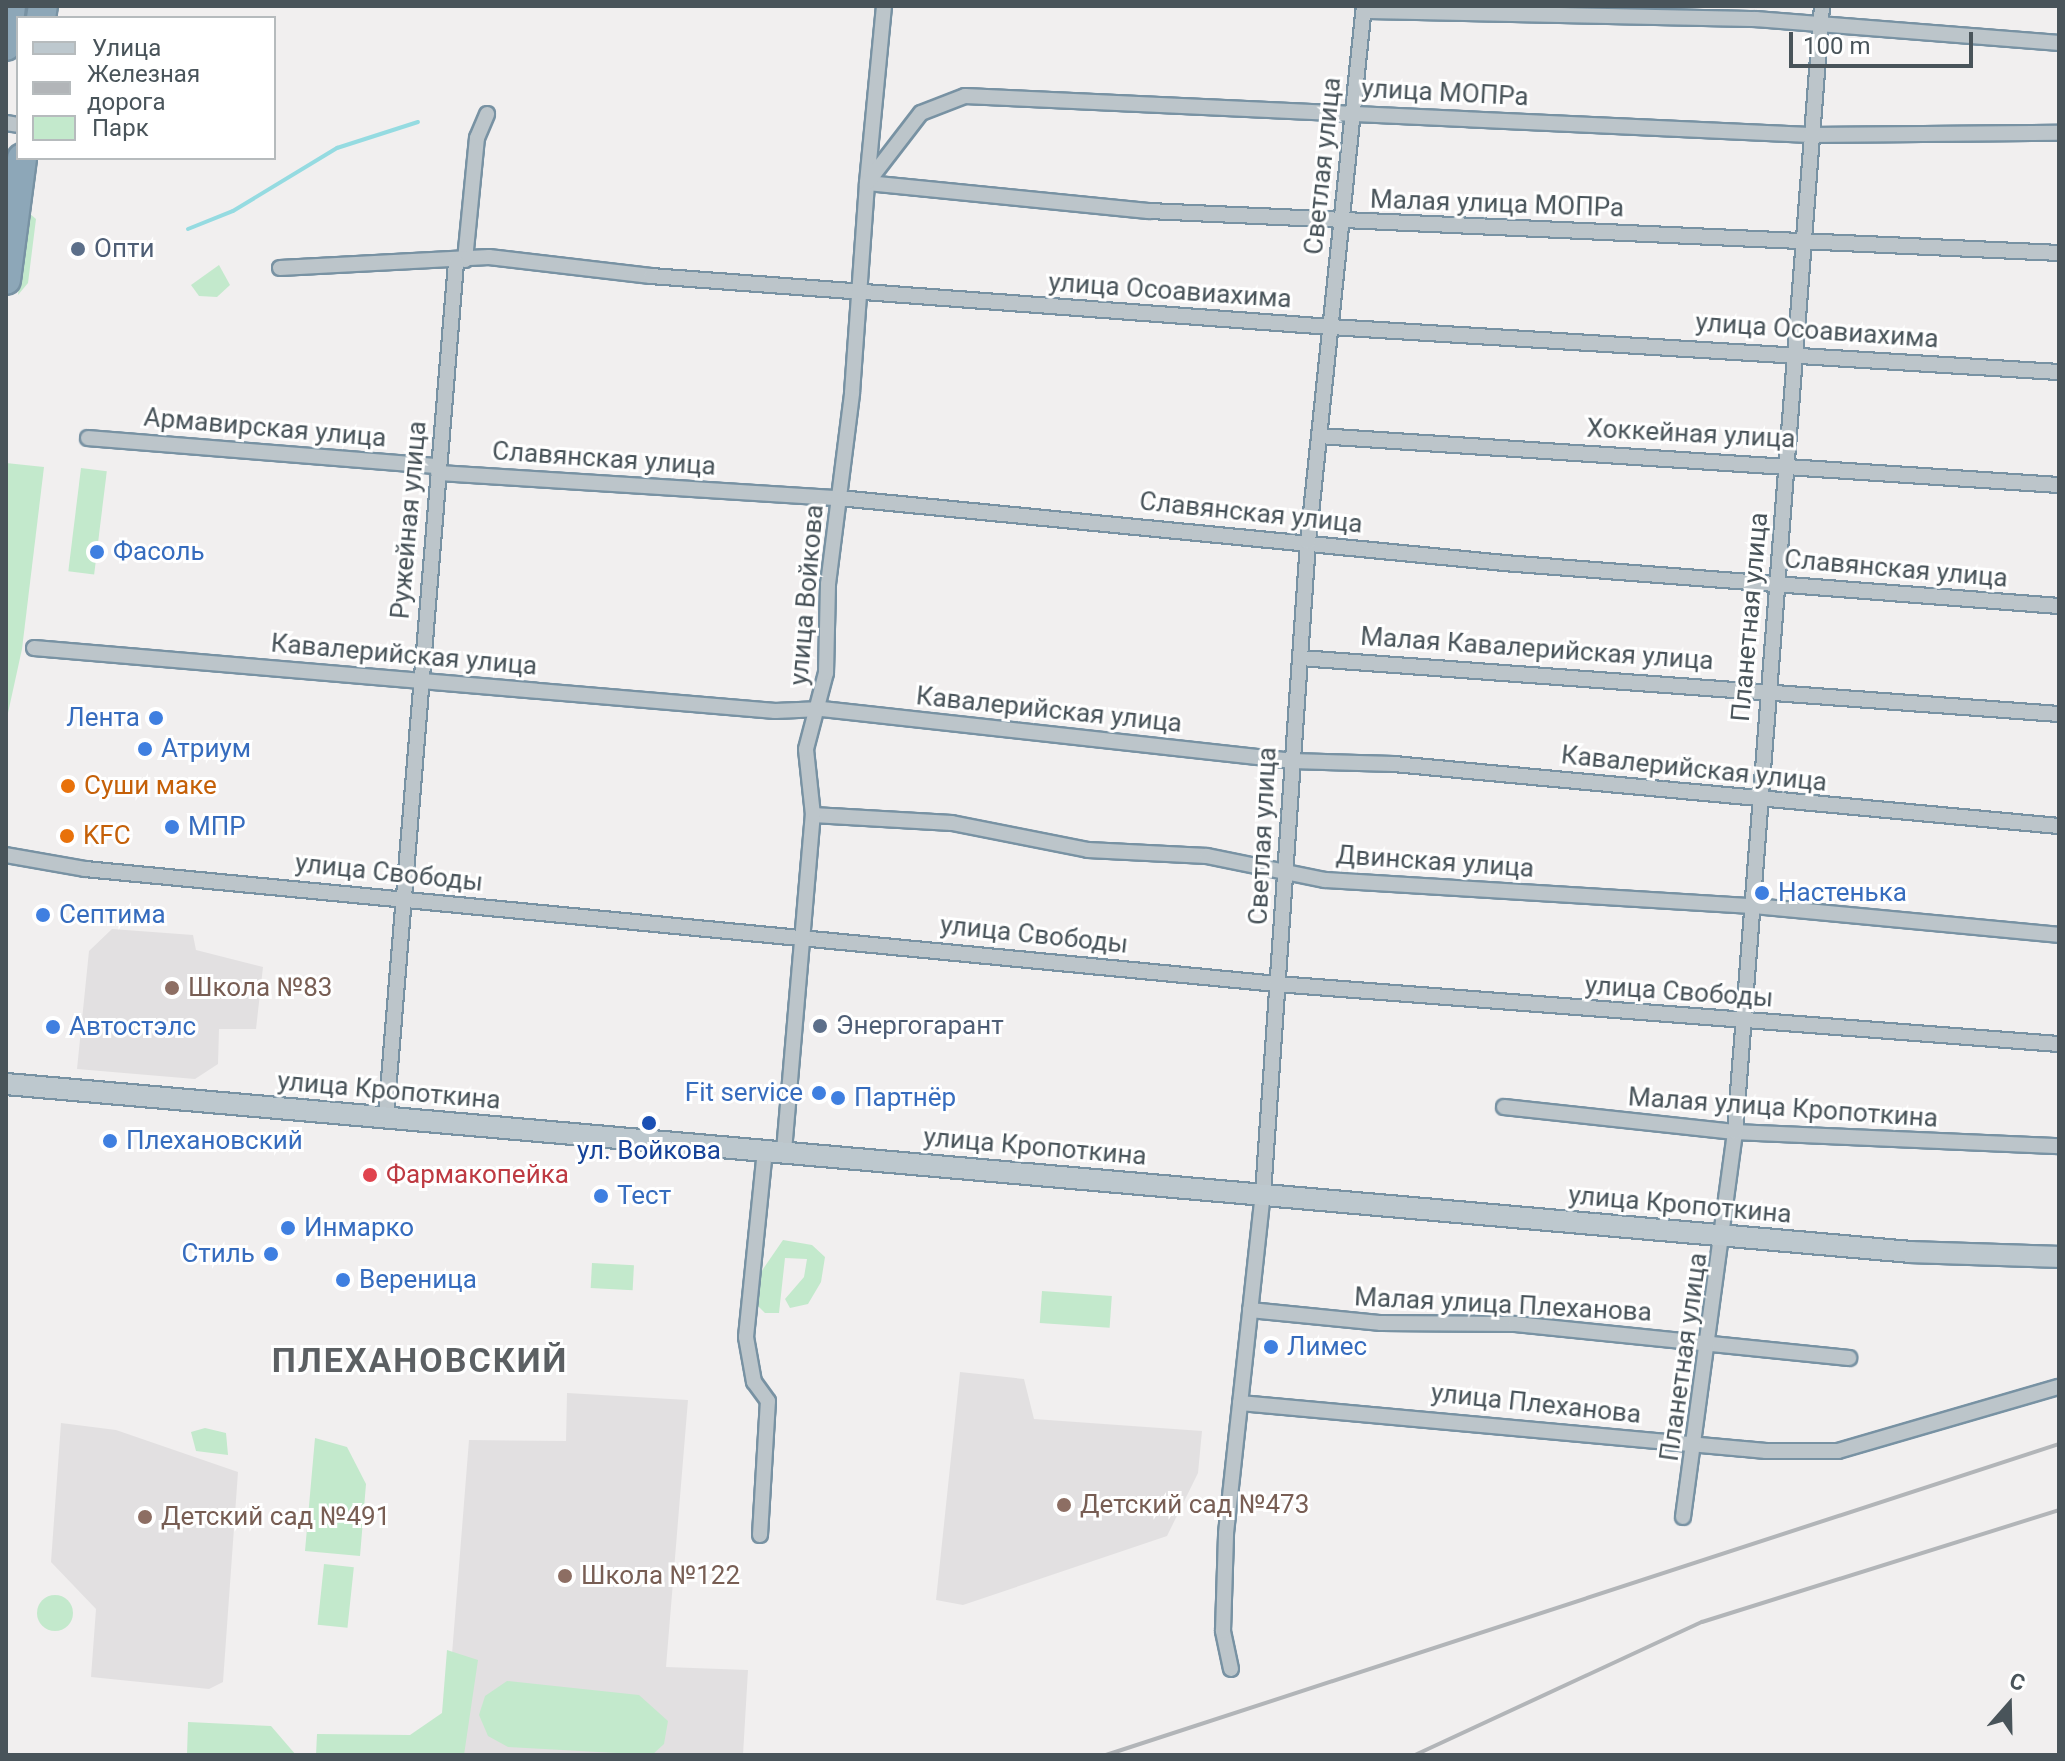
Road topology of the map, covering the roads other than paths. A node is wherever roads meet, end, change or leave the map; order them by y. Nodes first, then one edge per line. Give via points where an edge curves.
1 (11, 6) edge
2 (884, 6) edge
3 (1822, 6) edge
4 (1364, 8) edge
5 (1821, 23) junction
6 (2059, 43) edge
7 (6, 46) edge
8 (1351, 112) junction
9 (487, 114) dead end
10 (2059, 133) edge
11 (1810, 135) junction
12 (16, 161) edge
13 (867, 183) junction
14 (1342, 222) junction
15 (1800, 242) junction
16 (2059, 253) edge
17 (461, 262) junction
18 (280, 268) dead end
19 (6, 280) edge
20 (859, 291) junction
21 (1331, 327) junction
22 (1793, 353) junction
23 (2059, 372) edge
24 (1319, 436) junction
25 (88, 438) dead end
26 (1786, 464) junction
27 (438, 469) junction
28 (2059, 485) edge
29 (839, 498) junction
30 (1308, 542) junction
31 (1777, 584) junction
32 (2059, 606) edge
33 (34, 648) dead end
34 (1300, 658) junction
35 (419, 681) junction
36 (1767, 688) junction
37 (822, 709) junction
38 (2059, 714) edge
39 (1291, 761) junction
40 (1760, 801) junction
41 (813, 815) junction
42 (2059, 826) edge
43 (6, 855) edge
44 (1286, 875) junction
45 (402, 899) junction
46 (1753, 906) junction
47 (2059, 935) edge
48 (804, 936) junction
49 (1277, 984) junction
50 (1744, 1022) junction
51 (2059, 1044) edge
52 (6, 1084) edge
53 (1504, 1107) dead end
54 (386, 1116) junction
55 (1735, 1132) junction
56 (2059, 1146) edge
57 (775, 1150) junction
58 (1263, 1194) junction
59 (1725, 1235) junction
60 (2059, 1257) edge
61 (1250, 1310) junction
62 (1710, 1343) junction
63 (1849, 1358) dead end
64 (2059, 1387) edge
65 (1240, 1403) junction
66 (1696, 1444) junction
67 (1683, 1517) dead end
68 (760, 1535) dead end
69 (1231, 1669) dead end

1 - 7 highway
2 - 13 street, улица Войкова
3 - 5 street, Планетная улица
4 - 5 street
4 - 8 street, Светлая улица
5 - 6 street
5 - 11 street, Планетная улица
8 - 11 street, улица МОПРа
8 - 13 street, улица МОПРа via 965,96 921,113
8 - 14 street, Светлая улица
9 - 17 street, Ружейная улица via 477,138
10 - 11 street, улица МОПРа
11 - 15 street, Планетная улица
12 - 19 highway
13 - 14 street, Малая улица МОПРа via 1036,203
13 - 20 street, улица Войкова
14 - 15 street, Малая улица МОПРа
14 - 21 street, Светлая улица
15 - 16 street, Малая улица МОПРа
15 - 22 street, Планетная улица
17 - 18 street, улица Осоавиахима via 393,258
17 - 20 street, улица Осоавиахима via 489,257
17 - 27 street, Ружейная улица
20 - 21 street, улица Осоавиахима
20 - 29 street, улица Войкова
21 - 22 street, улица Осоавиахима
21 - 24 street, Светлая улица
22 - 23 street, улица Осоавиахима
22 - 26 street, Планетная улица
24 - 26 street, Хоккейная улица
24 - 30 street, Светлая улица
25 - 27 street, Армавирская улица
26 - 28 street, Хоккейная улица
26 - 31 street, Планетная улица
27 - 29 street, Славянская улица
27 - 35 street, Ружейная улица
29 - 30 street, Славянская улица
29 - 37 street, улица Войкова
30 - 31 street, Славянская улица
30 - 34 street, Светлая улица
31 - 32 street, Славянская улица
31 - 36 street, Планетная улица
33 - 35 street, Кавалерийская улица
34 - 36 street, Малая Кавалерийская улица
34 - 39 street, Светлая улица
35 - 37 street, Кавалерийская улица via 775,711
35 - 45 street, Ружейная улица
36 - 38 street, Малая Кавалерийская улица
36 - 40 street, Планетная улица
37 - 39 street, Кавалерийская улица
37 - 41 street, улица Войкова via 806,749
39 - 40 street, Кавалерийская улица via 1394,764
39 - 44 street, Светлая улица
40 - 42 street, Кавалерийская улица
40 - 46 street, Планетная улица
41 - 44 street, Двинская улица via 952,823 1088,850 1207,856
41 - 48 street, улица Войкова
43 - 45 street, улица Свободы via 85,869
44 - 46 street, Двинская улица
44 - 49 street, Светлая улица
45 - 48 street, улица Свободы
45 - 54 street, Ружейная улица
46 - 47 street, Двинская улица
46 - 50 street, Планетная улица
48 - 49 street, улица Свободы
48 - 57 street, улица Войкова
49 - 50 street, улица Свободы
49 - 58 street, Светлая улица
50 - 51 street, улица Свободы
50 - 55 street, Планетная улица
52 - 54 main road, улица Кропоткина
53 - 55 street, Малая улица Кропоткина
54 - 57 main road, улица Кропоткина
55 - 56 street, Малая улица Кропоткина
55 - 59 street, Планетная улица
57 - 58 main road, улица Кропоткина
57 - 68 street, улица Войкова via 746,1337 754,1382 768,1401
58 - 59 main road, улица Кропоткина
58 - 61 street, Светлая улица
59 - 60 main road, улица Кропоткина via 1911,1252
59 - 62 street, Планетная улица
61 - 62 street, Малая улица Плеханова via 1381,1323 1515,1324
61 - 65 street, Светлая улица
62 - 63 street, Малая улица Плеханова
62 - 66 street, Планетная улица
64 - 66 street, улица Плеханова via 1850,1450
65 - 66 street, улица Плеханова
65 - 69 street, Светлая улица via 1226,1533 1223,1631
66 - 67 street, Планетная улица

